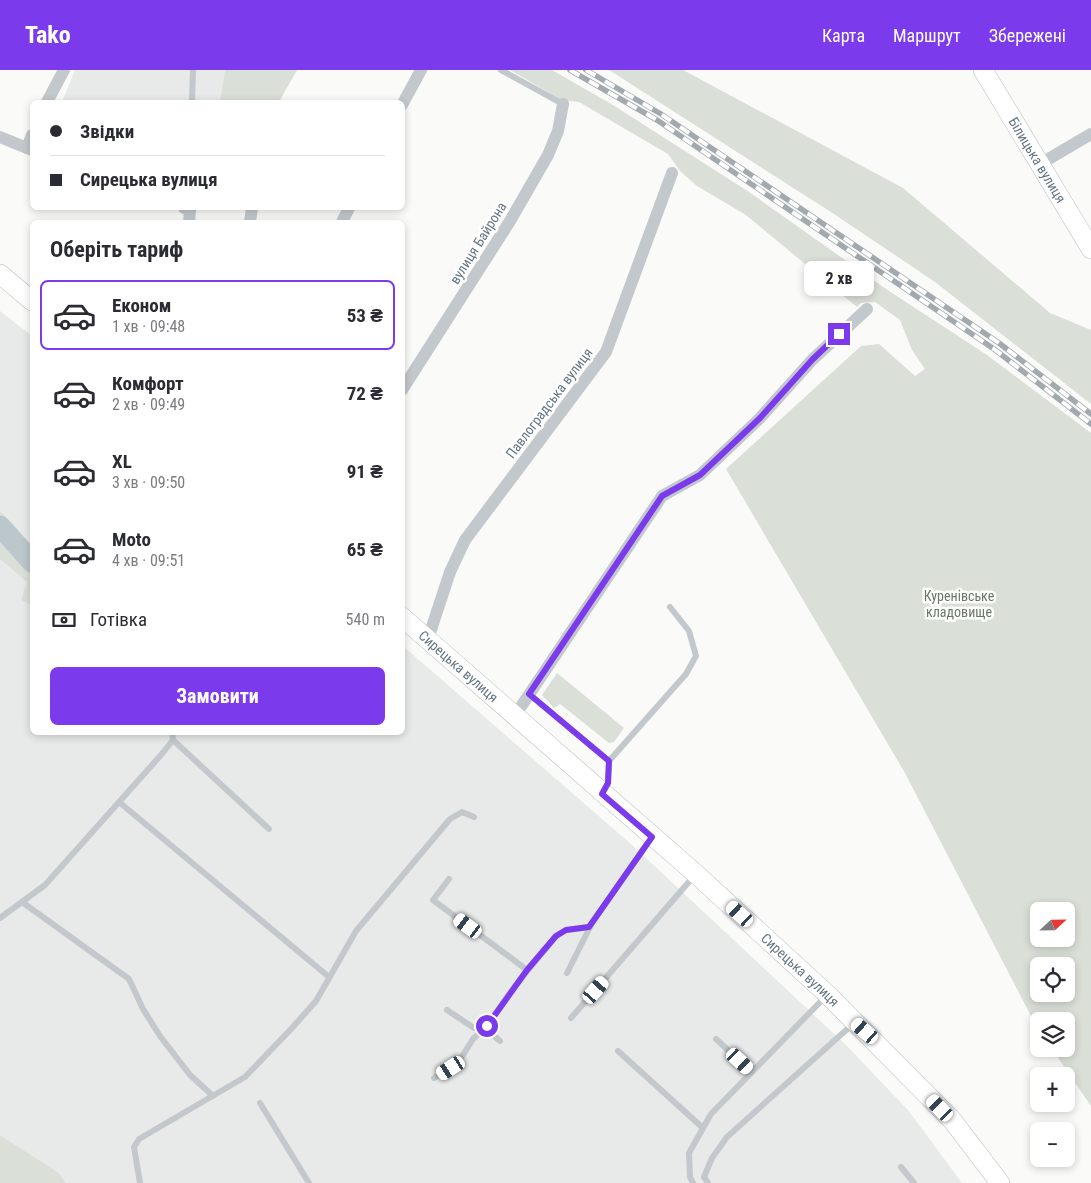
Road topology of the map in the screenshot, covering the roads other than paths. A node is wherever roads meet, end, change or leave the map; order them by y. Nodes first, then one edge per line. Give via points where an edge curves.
1 (64, 70) edge
2 (193, 70) edge
3 (421, 70) edge
4 (501, 70) edge
5 (984, 70) edge
6 (48, 100) edge
7 (192, 100) edge
8 (405, 100) edge
9 (562, 104) joint
10 (1091, 134) edge
11 (0, 137) edge
12 (30, 149) edge
13 (1040, 164) junction
14 (672, 173) dead end
15 (1091, 249) edge
16 (0, 274) edge
17 (30, 299) edge
18 (867, 310) dead end
19 (405, 385) edge
20 (670, 607) dead end
21 (405, 620) edge
22 (428, 639) junction
23 (529, 694) junction
24 (514, 717) junction
25 (173, 736) edge
26 (609, 761) junction
27 (602, 794) junction
28 (119, 802) junction
29 (474, 817) dead end
30 (268, 829) dead end
31 (652, 837) junction
32 (696, 874) junction
33 (449, 879) dead end
34 (22, 902) junction
35 (0, 918) edge
36 (589, 927) junction
37 (527, 970) junction
38 (567, 972) dead end
39 (329, 977) junction
40 (828, 994) junction
41 (447, 1010) dead end
42 (570, 1018) dead end
43 (855, 1022) junction
44 (485, 1028) junction
45 (716, 1039) dead end
46 (500, 1041) dead end
47 (618, 1051) dead end
48 (752, 1072) junction
49 (434, 1078) dead end
50 (213, 1096) junction
51 (260, 1103) dead end
52 (703, 1128) junction
53 (901, 1167) dead end
54 (140, 1183) edge
55 (309, 1183) edge
56 (693, 1183) edge
57 (708, 1183) edge
58 (914, 1183) edge
59 (1000, 1183) edge

1 - 6 street
2 - 7 lane
3 - 8 street
4 - 9 lane
5 - 13 main road, Білицька вулиця
9 - 19 street, вулиця Байрона via 558,131 543,163 510,221
10 - 13 street
11 - 12 street
13 - 15 main road, Білицька вулиця
14 - 22 street, Павлоградська вулиця via 606,352 464,540
16 - 17 main road
18 - 23 street via 812,360 760,418 700,475 662,496
20 - 26 lane via 689,631 696,656 686,674
21 - 22 main road, Сирецька вулиця
22 - 24 main road, Сирецька вулиця
23 - 24 street
23 - 26 lane
24 - 27 main road, Сирецька вулиця
25 - 28 lane
25 - 30 lane
26 - 27 lane via 608,783
27 - 31 main road, Сирецька вулиця
28 - 34 lane via 44,885
28 - 39 lane
29 - 39 lane via 462,812 450,819 356,931
31 - 32 main road, Сирецька вулиця
31 - 36 lane
32 - 40 main road, Сирецька вулиця
32 - 42 lane
33 - 37 lane via 433,900
34 - 35 lane
34 - 50 lane via 129,980 160,1036 190,1074
36 - 37 lane via 566,930 556,936
36 - 38 lane
37 - 44 lane
39 - 50 lane via 316,1000 245,1077
40 - 43 main road, Сирецька вулиця
40 - 48 lane
41 - 44 lane via 474,1028
43 - 57 lane via 727,1137 707,1169 704,1177
43 - 59 main road, Сирецька вулиця via 952,1120
44 - 46 lane
44 - 49 lane via 451,1068
45 - 48 lane
47 - 52 lane
48 - 52 lane via 711,1114
50 - 54 lane via 139,1139 134,1147
51 - 55 lane
52 - 56 lane via 689,1153
53 - 58 lane

